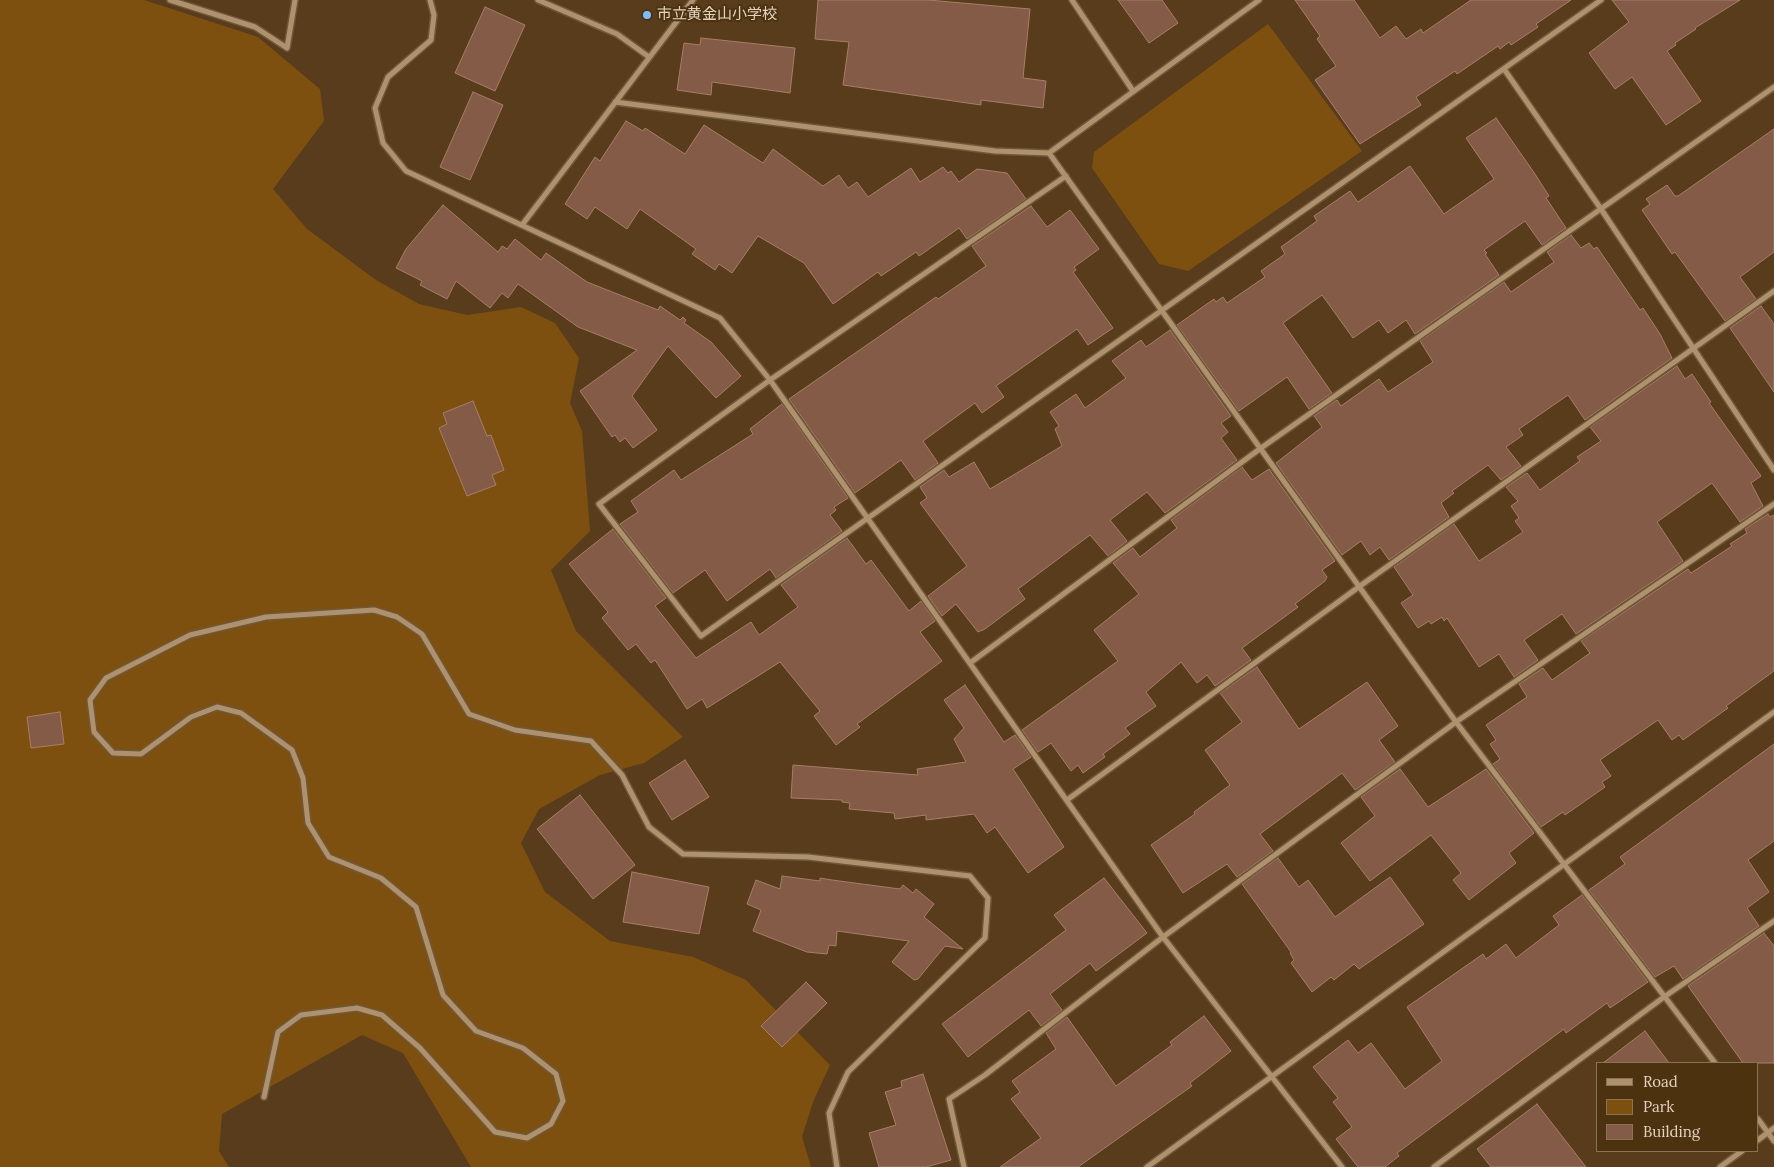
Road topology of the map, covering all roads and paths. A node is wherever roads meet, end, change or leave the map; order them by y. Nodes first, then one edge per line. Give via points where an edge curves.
1 (170, 0) edge
2 (295, 0) edge
3 (430, 0) edge
4 (538, 0) edge
5 (693, 0) edge
6 (1072, 0) edge
7 (1259, 0) edge
8 (1601, 0) edge
9 (650, 57) junction
10 (1504, 69) junction
11 (1774, 87) edge
12 (1133, 92) junction
13 (616, 102) junction
14 (1049, 153) junction
15 (1066, 176) junction
16 (1601, 209) junction
17 (522, 225) junction
18 (1774, 291) edge
19 (1162, 311) junction
20 (1692, 348) junction
21 (770, 380) junction
22 (1261, 448) junction
23 (1774, 470) edge
24 (1774, 504) edge
25 (866, 517) junction
26 (1360, 586) junction
27 (970, 663) junction
28 (1774, 712) edge
29 (1456, 722) junction
30 (1067, 800) junction
31 (1564, 866) junction
32 (1774, 921) edge
33 (1164, 937) junction
34 (1664, 998) junction
35 (1714, 1062) edge
36 (1272, 1076) junction
37 (264, 1097) dead end
38 (1759, 1120) edge
39 (1774, 1128) edge
40 (1768, 1132) junction
41 (1759, 1139) edge
42 (1774, 1141) edge
43 (1741, 1152) edge
44 (836, 1167) edge
45 (964, 1167) edge
46 (1147, 1167) edge
47 (1342, 1167) edge
48 (1434, 1167) edge
49 (1720, 1167) edge

1 - 2 street via 255,27 288,48
3 - 17 street via 434,14 431,40 388,77 375,108 383,143 406,171
4 - 9 street via 617,34
5 - 9 street
6 - 12 street
7 - 12 street
8 - 10 street
9 - 13 street
10 - 16 street
10 - 19 street
11 - 16 street
12 - 14 street
13 - 14 street via 994,151
13 - 17 street
14 - 15 street
15 - 19 street
15 - 21 street
16 - 20 street
16 - 22 street
17 - 21 street via 720,318
18 - 20 street
19 - 22 street
19 - 25 street
20 - 23 street
20 - 26 street
21 - 25 street
21 - 25 street via 598,504 701,636
22 - 26 street
22 - 27 street
24 - 29 street
25 - 27 street
26 - 29 street
26 - 30 street
27 - 30 street
28 - 31 street
29 - 31 street
29 - 33 street
30 - 33 street
31 - 34 street
31 - 36 street
32 - 34 street
33 - 36 street
33 - 45 street via 949,1099
34 - 35 street
34 - 48 street
36 - 46 street
36 - 47 street
37 - 44 street via 278,1032 301,1015 357,1008 382,1015 420,1048 495,1132 528,1138 551,1124 563,1101 556,1074 523,1048 476,1032 444,994 416,907 381,878 329,857 308,823 303,778 292,750 241,712 217,707 191,717 141,754 113,753 94,732 90,700 106,678 190,635 266,616 374,610 397,617 422,634 469,714 515,730 591,741 622,775 649,827 683,854 808,857 970,876 988,898 985,938 848,1072 829,1113
38 - 40 street
39 - 40 street
40 - 41 street
40 - 42 street
43 - 49 street

